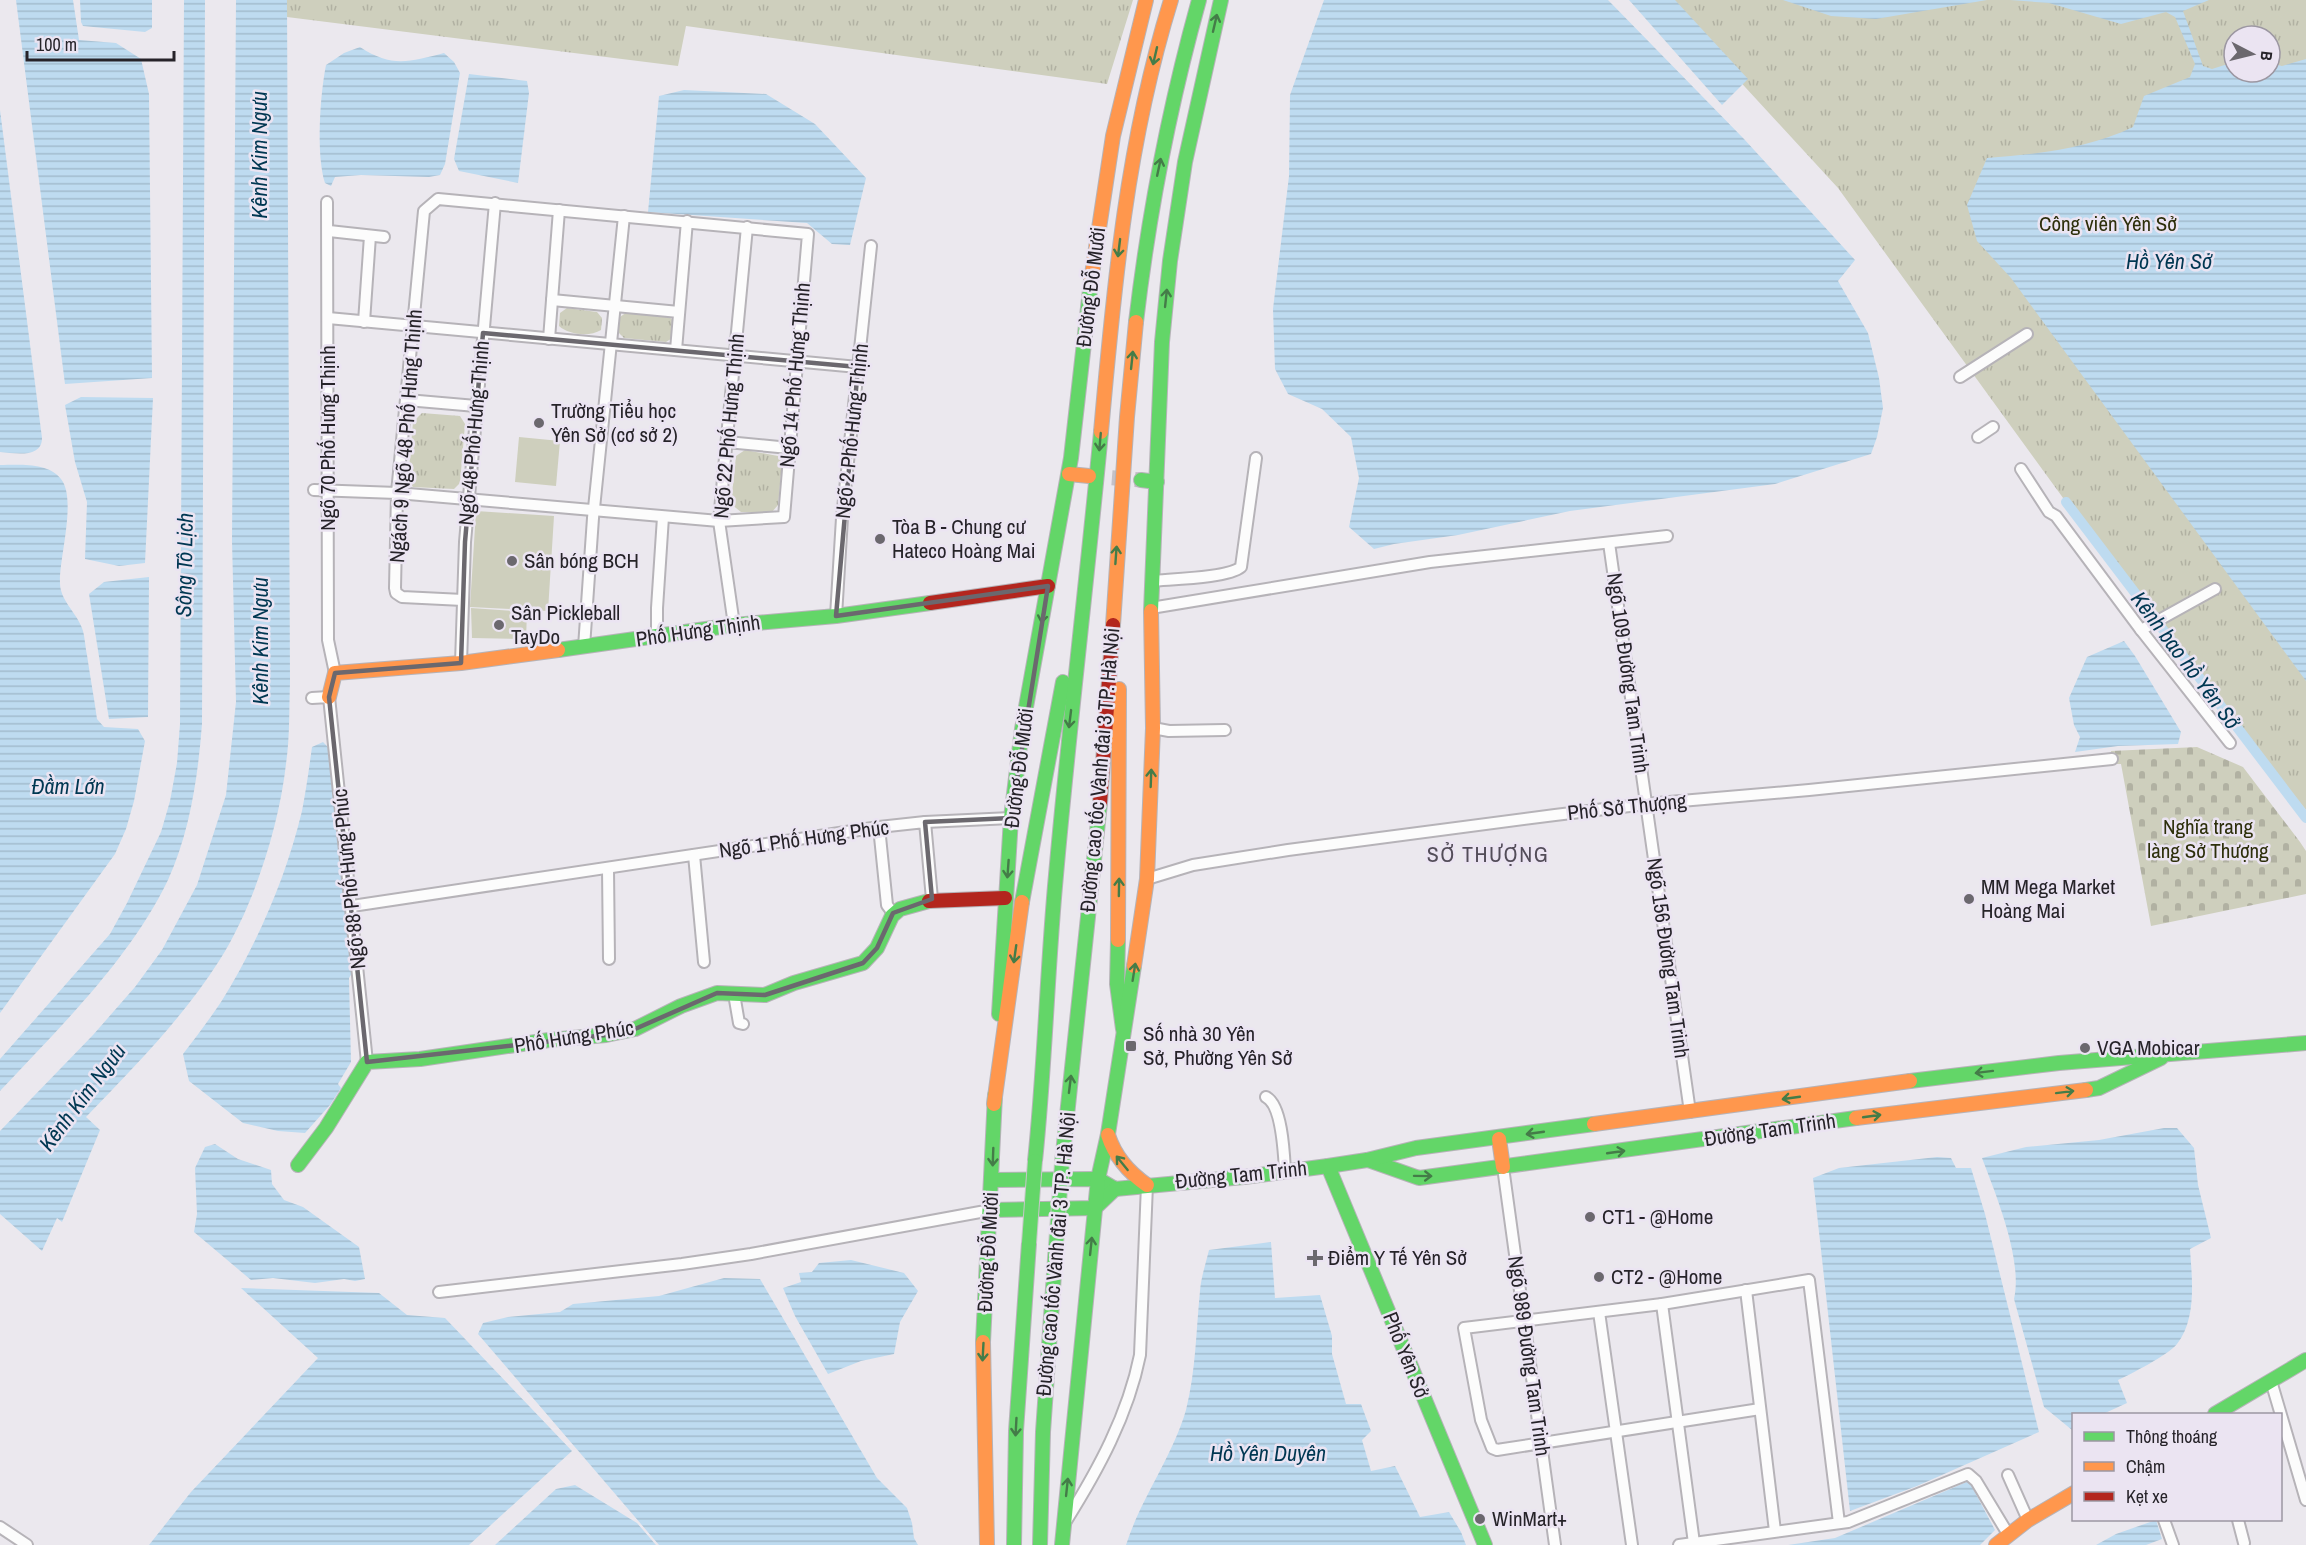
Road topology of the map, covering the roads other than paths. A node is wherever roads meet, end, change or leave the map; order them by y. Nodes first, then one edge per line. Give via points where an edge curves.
1 (1146, 0) edge
2 (1171, 0) edge
3 (1198, 0) edge
4 (1221, 0) edge
5 (327, 202) dead end
6 (495, 203) junction
7 (559, 210) junction
8 (624, 216) junction
9 (687, 221) junction
10 (747, 227) junction
11 (329, 231) junction
12 (370, 236) junction
13 (384, 237) dead end
14 (871, 246) dead end
15 (552, 300) junction
16 (615, 306) junction
17 (679, 312) junction
18 (328, 318) junction
19 (364, 322) junction
20 (414, 327) junction
21 (483, 333) junction
22 (2027, 334) dead end
23 (549, 339) junction
24 (611, 344) junction
25 (676, 350) junction
26 (734, 356) junction
27 (797, 361) junction
28 (858, 367) junction
29 (1960, 377) dead end
30 (407, 400) junction
31 (476, 406) junction
32 (1993, 427) dead end
33 (1978, 437) dead end
34 (726, 442) junction
35 (789, 448) junction
36 (1256, 458) dead end
37 (2021, 469) dead end
38 (1069, 474) junction
39 (1089, 476) tunnel mouth
40 (1141, 480) tunnel mouth
41 (1157, 482) junction
42 (314, 490) dead end
43 (329, 490) junction
44 (397, 493) junction
45 (468, 500) junction
46 (594, 511) junction
47 (663, 517) junction
48 (720, 521) junction
49 (1667, 536) dead end
50 (1609, 543) junction
51 (1088, 566) junction
52 (1152, 581) junction
53 (1048, 586) junction
54 (2215, 589) dead end
55 (1114, 592) junction
56 (463, 600) junction
57 (1150, 609) junction
58 (836, 616) junction
59 (734, 625) junction
60 (2146, 628) junction
61 (657, 637) junction
62 (584, 647) junction
63 (461, 663) junction
64 (335, 674) junction
65 (329, 697) junction
66 (312, 698) dead end
67 (1153, 728) junction
68 (1225, 730) dead end
69 (2230, 743) dead end
70 (2112, 759) dead end
71 (1646, 804) junction
72 (1011, 818) junction
73 (925, 822) junction
74 (879, 826) junction
75 (694, 855) junction
76 (608, 869) junction
77 (1147, 879) junction
78 (1005, 898) junction
79 (932, 899) junction
80 (352, 906) junction
81 (893, 913) junction
82 (609, 959) dead end
83 (704, 963) dead end
84 (734, 994) junction
85 (743, 1024) dead end
86 (1123, 1029) junction
87 (2306, 1042) edge
88 (2168, 1054) junction
89 (367, 1062) junction
90 (1266, 1097) dead end
91 (994, 1104) junction
92 (1690, 1112) junction
93 (1108, 1134) junction
94 (1499, 1138) junction
95 (1367, 1160) junction
96 (298, 1165) dead end
97 (1328, 1166) junction
98 (1503, 1167) junction
99 (1285, 1171) junction
100 (1098, 1179) junction
101 (992, 1180) junction
102 (1147, 1185) junction
103 (1115, 1189) junction
104 (1095, 1209) junction
105 (991, 1210) junction
106 (1746, 1290) junction
107 (439, 1292) dead end
108 (1662, 1304) junction
109 (1599, 1311) junction
110 (1524, 1320) junction
111 (2306, 1360) edge
112 (2271, 1381) junction
113 (1760, 1409) junction
114 (2217, 1413) edge
115 (2280, 1413) edge
116 (2282, 1418) edge
117 (1678, 1422) junction
118 (1616, 1432) junction
119 (1541, 1443) junction
120 (2008, 1475) dead end
121 (2072, 1494) edge
122 (2306, 1500) edge
123 (2028, 1520) junction
124 (2164, 1521) edge
125 (2238, 1521) edge
126 (1839, 1523) junction
127 (1064, 1524) junction
128 (0, 1527) edge
129 (1775, 1532) junction
130 (2008, 1534) junction
131 (1694, 1543) junction
132 (2244, 1543) dead end
133 (27, 1545) edge
134 (987, 1545) edge
135 (1014, 1545) edge
136 (1040, 1545) edge
137 (1062, 1545) edge
138 (1485, 1545) edge
139 (1556, 1545) edge
140 (1632, 1545) edge
141 (1679, 1545) edge
142 (1996, 1545) edge
143 (2173, 1545) edge

1 - 38 main road, Đường Đỗ Mười via 1127,72 1094,252
2 -> 51 main road, Đường cao tốc Vành đai 3 TP. Hà Nội via 1155,52 1125,200
55 -> 3 main road, Đường cao tốc Vành đai 3 TP. Hà Nội via 1129,391 1151,204
41 -> 4 main road via 1162,342 1170,261 1185,162
5 - 11 street, Ngõ 70 Phố Hưng Thịnh
6 - 7 street
6 - 20 street, Ngách 9 Ngõ 48 Phố Hưng Thịnh via 438,199 424,211
6 - 21 street, Ngõ 48 Phố Hưng Thịnh
7 - 8 street
7 - 15 street
8 - 9 street
8 - 16 street
9 - 10 street
9 - 17 street
10 - 26 street, Ngõ 22 Phố Hưng Thịnh
10 - 27 street, Ngõ 14 Phố Hưng Thịnh via 808,234
11 - 12 street
11 - 18 street, Ngõ 70 Phố Hưng Thịnh
12 - 13 street
12 - 19 street
14 - 28 street, Ngõ 2 Phố Hưng Thịnh
15 - 16 street
15 - 23 street
16 - 17 street
16 - 24 street
17 - 25 street
18 - 19 street
18 - 43 street, Ngõ 70 Phố Hưng Thịnh
19 - 20 street
20 - 21 street
20 - 30 street, Ngách 9 Ngõ 48 Phố Hưng Thịnh
21 - 23 street
21 - 31 street, Ngõ 48 Phố Hưng Thịnh
22 - 29 street
23 - 24 street
24 - 25 street
24 - 46 street
25 - 26 street
26 - 27 street
26 - 34 street, Ngõ 22 Phố Hưng Thịnh
27 - 28 street
27 - 35 street, Ngõ 14 Phố Hưng Thịnh
28 - 58 street, Ngõ 2 Phố Hưng Thịnh
30 - 31 street
30 - 44 street, Ngách 9 Ngõ 48 Phố Hưng Thịnh
31 - 45 street, Ngõ 48 Phố Hưng Thịnh
32 - 33 street
34 - 35 street
34 - 48 street, Ngõ 22 Phố Hưng Thịnh
35 - 48 street, Ngõ 14 Phố Hưng Thịnh via 784,517
36 - 52 street via 1241,567 1197,577
37 - 60 street via 2049,512
38 - 39 main road
38 - 53 main road, Đường Đỗ Mười
40 - 41 main road
41 - 52 main road
42 - 43 street
43 - 44 street
43 - 64 street, Ngõ 70 Phố Hưng Thịnh via 328,640
44 - 45 street
44 - 56 street, Ngách 9 Ngõ 48 Phố Hưng Thịnh via 396,593 402,597
45 - 46 street
45 - 56 street, Ngõ 48 Phố Hưng Thịnh
46 - 47 street
46 - 62 street
47 - 48 street
47 - 61 street
48 - 59 street, Ngõ 22 Phố Hưng Thịnh
49 - 50 street
50 - 57 street via 1430,562
50 - 71 street, Ngõ 109 Đường Tam Trinh
51 -> 91 main road via 1024,889
51 -> 135 main road, Đường cao tốc Vành đai 3 TP. Hà Nội, bridge via 1047,976 1042,1094 1019,1372
52 - 57 main road
53 - 58 main road, Phố Hưng Thịnh
53 -> 72 main road, Đường Đỗ Mười via 1022,729
54 - 60 street
86 -> 55 main road via 1117,984 1120,790
136 -> 55 main road, Đường cao tốc Vành đai 3 TP. Hà Nội, bridge via 1045,1373 1101,784
56 - 63 street, Ngõ 48 Phố Hưng Thịnh
57 - 67 main road
58 - 59 main road, Phố Hưng Thịnh
59 - 61 main road, Phố Hưng Thịnh
60 - 69 street
61 - 62 main road, Phố Hưng Thịnh
62 - 63 main road, Phố Hưng Thịnh
63 - 64 main road, Phố Hưng Thịnh
64 - 65 main road
65 - 66 street
65 - 80 street, Ngõ 88 Phố Hưng Phúc
67 - 68 street
77 -> 67 main road
70 - 71 street, Phố Sở Thượng
71 - 77 street, Phố Sở Thượng via 1288,850 1192,865
71 - 92 street, Ngõ 156 Đường Tam Trinh
72 - 73 street, Ngõ 1 Phố Hưng Phúc
72 -> 78 main road, Đường Đỗ Mười
73 - 74 street, Ngõ 1 Phố Hưng Phúc
73 - 79 street
74 - 75 street, Ngõ 1 Phố Hưng Phúc
74 - 81 street via 887,905
75 - 76 street, Ngõ 1 Phố Hưng Phúc
75 - 83 street
76 - 80 street, Ngõ 1 Phố Hưng Phúc
76 - 82 street
86 -> 77 main road
78 - 79 main road
78 - 91 main road, Đường Đỗ Mười
79 - 81 main road
80 - 89 street, Ngõ 88 Phố Hưng Phúc
81 - 84 main road, Phố Hưng Phúc via 872,957 863,963 765,995
84 - 85 street via 739,1023
84 - 89 main road, Phố Hưng Phúc via 717,993 635,1029 420,1059
86 - 93 main road
87 - 88 main road, Đường Tam Trinh
88 -> 92 main road, Đường Tam Trinh via 1913,1081
98 -> 88 main road, Đường Tam Trinh via 2099,1088
89 - 96 main road via 316,1146
90 - 99 street via 1275,1105
91 -> 101 main road, Đường Đỗ Mười
92 -> 94 main road, Đường Tam Trinh
93 - 100 main road
102 -> 93 main road via 1131,1175 1112,1152
94 - 95 main road, Đường Tam Trinh via 1416,1148
94 - 98 main road
95 - 97 main road, Đường Tam Trinh
95 -> 98 main road, Đường Tam Trinh via 1419,1178
97 - 99 main road, Đường Tam Trinh
97 - 138 main road, Phố Yên Sở
98 - 110 street, Ngõ 989 Đường Tam Trinh
99 - 102 main road, Đường Tam Trinh
100 - 101 main road
100 - 103 main road
100 - 104 main road
101 - 105 main road, Đường Đỗ Mười
102 - 103 main road, Đường Tam Trinh
102 - 127 street via 1140,1355 1135,1382 1119,1424
103 - 104 main road
104 - 105 main road
127 -> 104 main road
105 - 107 street via 751,1254
105 -> 134 main road, Đường Đỗ Mười via 982,1361
106 - 108 street
106 - 113 street
106 - 126 street via 1806,1279 1810,1284
108 - 109 street
108 - 117 street
109 - 110 street
109 - 118 street
110 - 119 street, Ngõ 989 Đường Tam Trinh
110 - 119 street via 1464,1328 1481,1420 1492,1448
111 - 112 main road
112 - 114 main road
112 - 115 street
113 - 117 street
113 - 129 street
116 - 122 street
117 - 118 street
117 - 131 street
118 - 119 street
118 - 140 street
119 - 139 street, Ngõ 989 Đường Tam Trinh
120 - 123 street
121 - 123 main road
123 - 130 main road
124 - 143 street
125 - 132 street
126 - 129 street
126 - 130 street via 1968,1474
127 - 137 main road
128 - 133 street
129 - 131 street
130 - 142 main road
131 - 141 street

